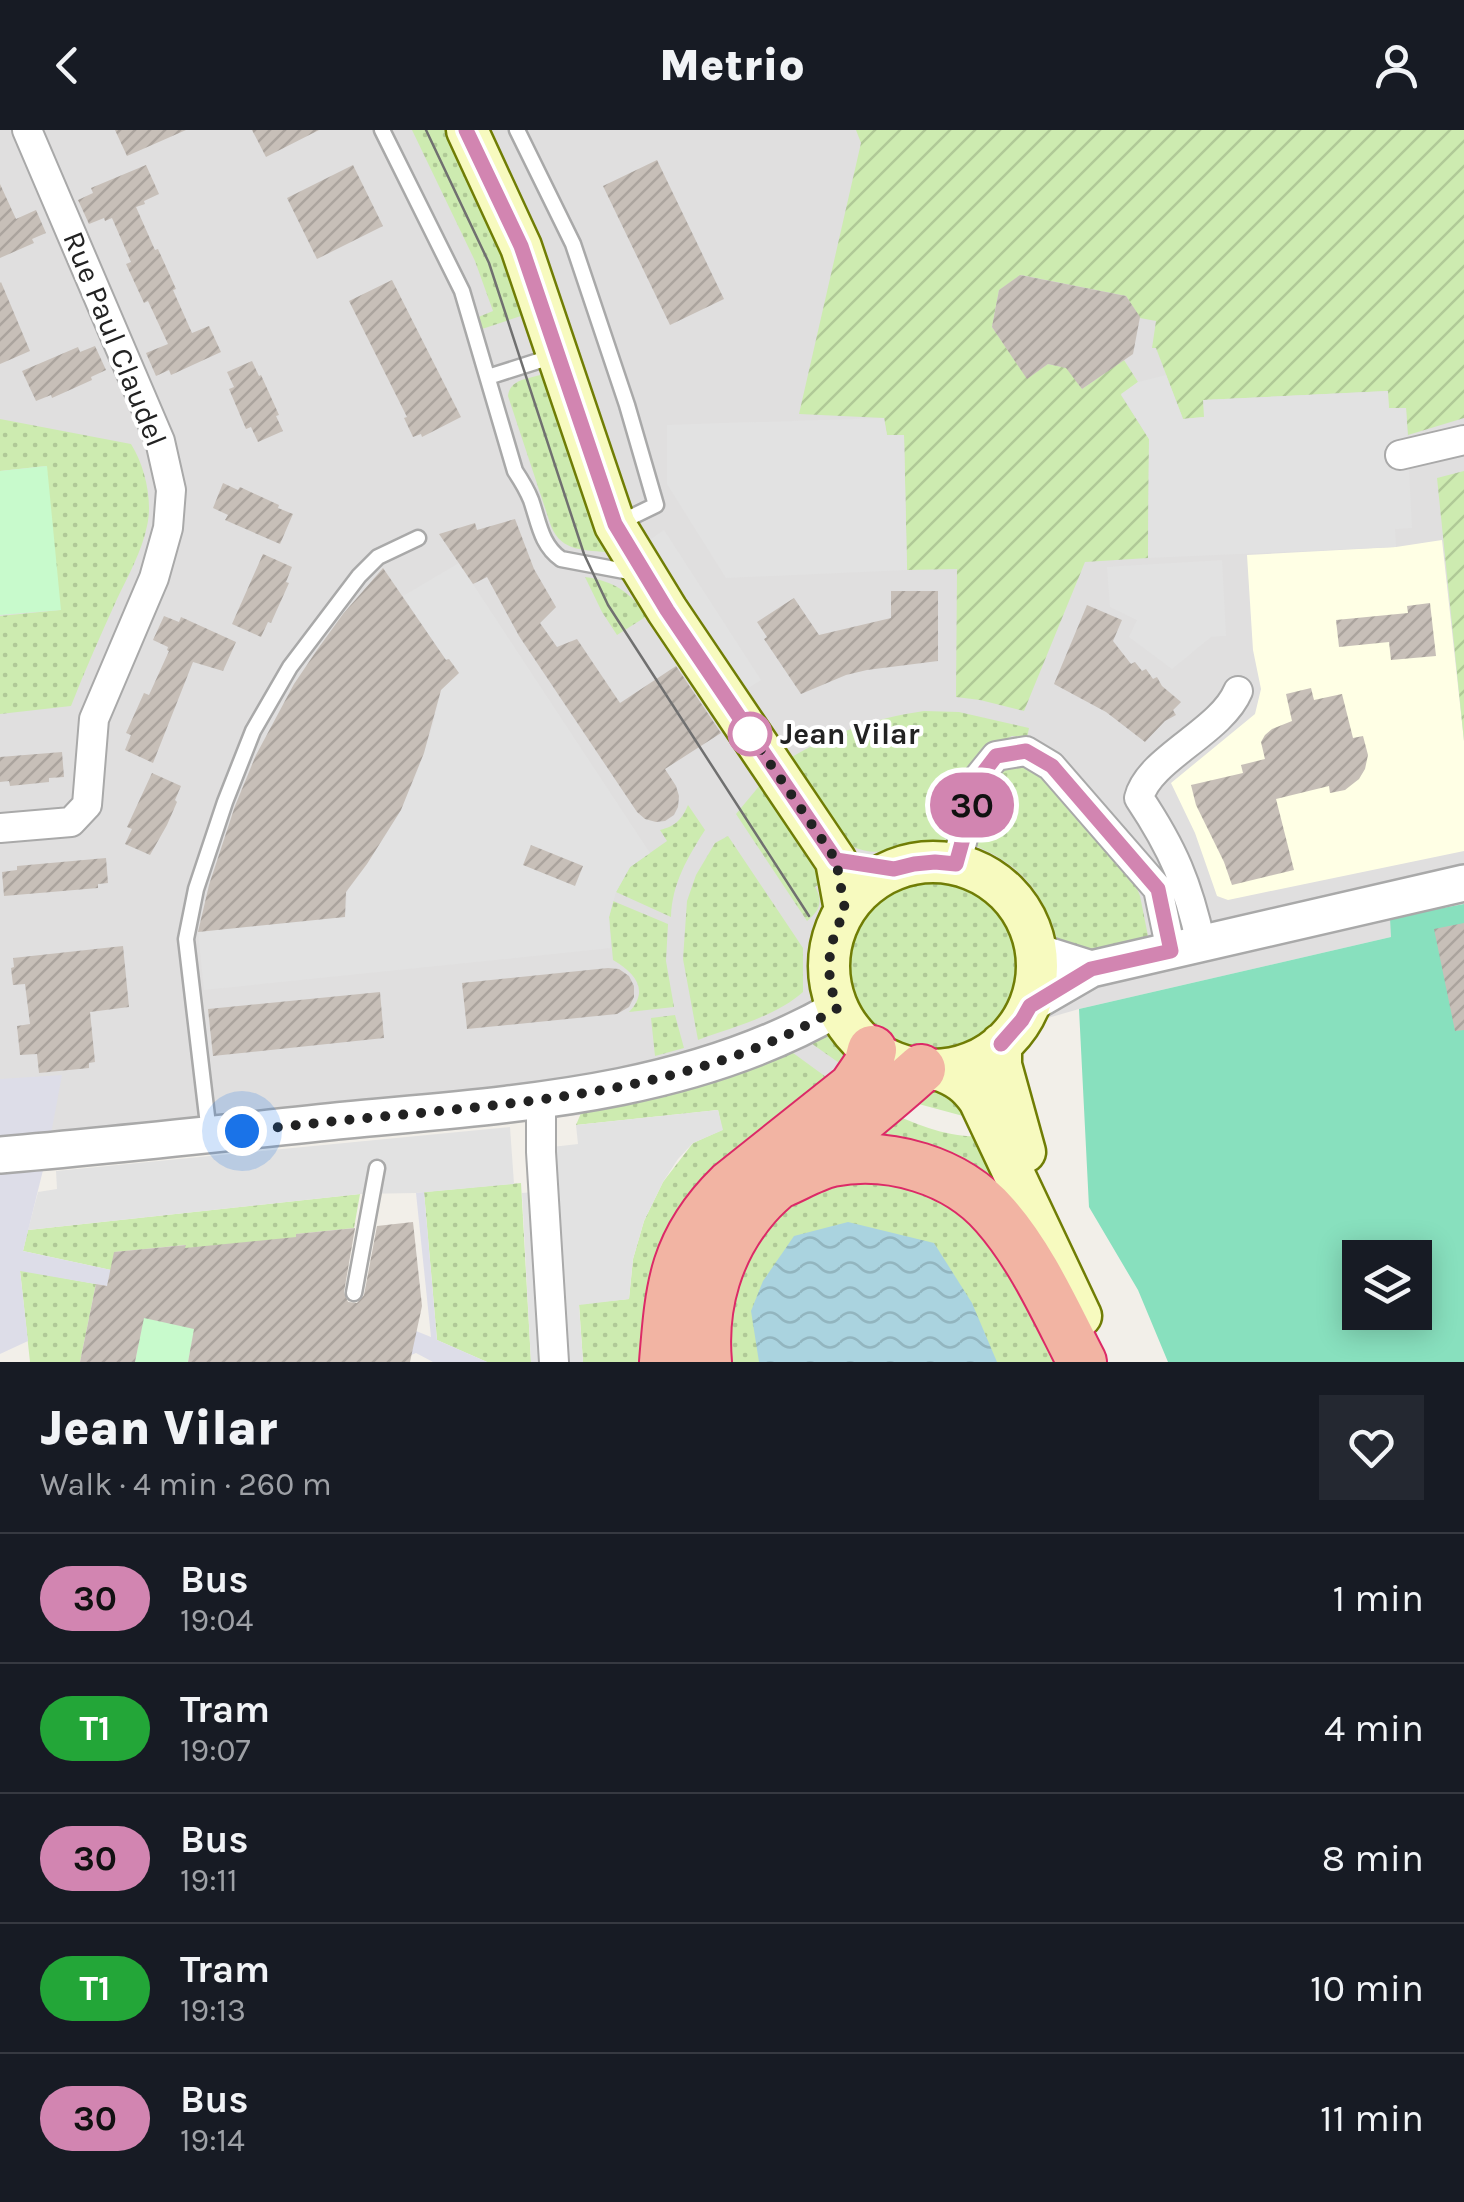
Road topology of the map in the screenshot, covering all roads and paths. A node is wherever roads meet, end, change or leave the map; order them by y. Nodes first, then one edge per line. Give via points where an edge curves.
1 (27, 130) edge
2 (382, 130) edge
3 (466, 130) edge
4 (517, 130) edge
5 (558, 355) junction
6 (488, 377) junction
7 (1464, 440) edge
8 (1400, 456) dead end
9 (615, 524) junction
10 (418, 538) dead end
11 (646, 576) junction
12 (1238, 692) dead end
13 (0, 828) edge
14 (836, 860) junction
15 (956, 864) junction
16 (894, 869) junction
17 (1464, 883) edge
18 (845, 910) junction
19 (1186, 947) junction
20 (1036, 952) junction
21 (1091, 969) junction
22 (1030, 1006) junction
23 (838, 1008) junction
24 (1001, 1044) junction
25 (872, 1050) junction
26 (930, 1070) junction
27 (541, 1102) junction
28 (209, 1134) junction
29 (0, 1154) edge
30 (377, 1168) dead end
31 (782, 1183) junction
32 (1057, 1261) junction
33 (354, 1293) dead end
34 (554, 1362) edge
35 (664, 1362) edge
36 (707, 1362) edge
37 (1082, 1362) edge
38 (1102, 1362) edge

1 - 13 street, Rue Paul Claudel via 160,441 171,490 154,578 94,719 87,805 71,822
2 - 6 lane via 462,290
3 - 5 main road via 521,246
4 - 9 lane via 574,244 656,506
5 - 6 lane
5 - 9 main road
6 - 11 lane via 515,471 551,552
7 - 8 street
9 - 11 main road
10 - 28 lane via 378,557 290,666 253,731 225,802 186,940
11 - 14 main road
12 - 19 street via 1146,780 1139,798 1185,883
14 - 16 main road
14 - 18 main road
15 - 16 main road
15 - 19 street via 980,777 996,756 1026,751 1052,766 1158,889
15 - 20 main road via 1010,896 1023,912
16 - 18 main road
17 - 19 street
18 - 23 main road via 829,961
19 - 21 street
20 - 21 street
20 - 22 main road
21 - 22 street
22 - 24 main road
23 - 25 main road
23 - 27 street via 776,1042 694,1071
24 - 26 main road via 961,1066
24 - 32 main road via 1000,1066
25 - 26 main road
25 - 35 highway via 853,1087 730,1185 698,1222 669,1295
26 - 31 highway
26 - 32 main road via 958,1077 980,1100
27 - 28 street
27 - 34 street
28 - 29 street
30 - 33 lane
31 - 36 highway via 757,1206 721,1261 707,1312
31 - 37 highway via 830,1162 871,1159 932,1171 962,1186 994,1214 1033,1269
32 - 38 main road

